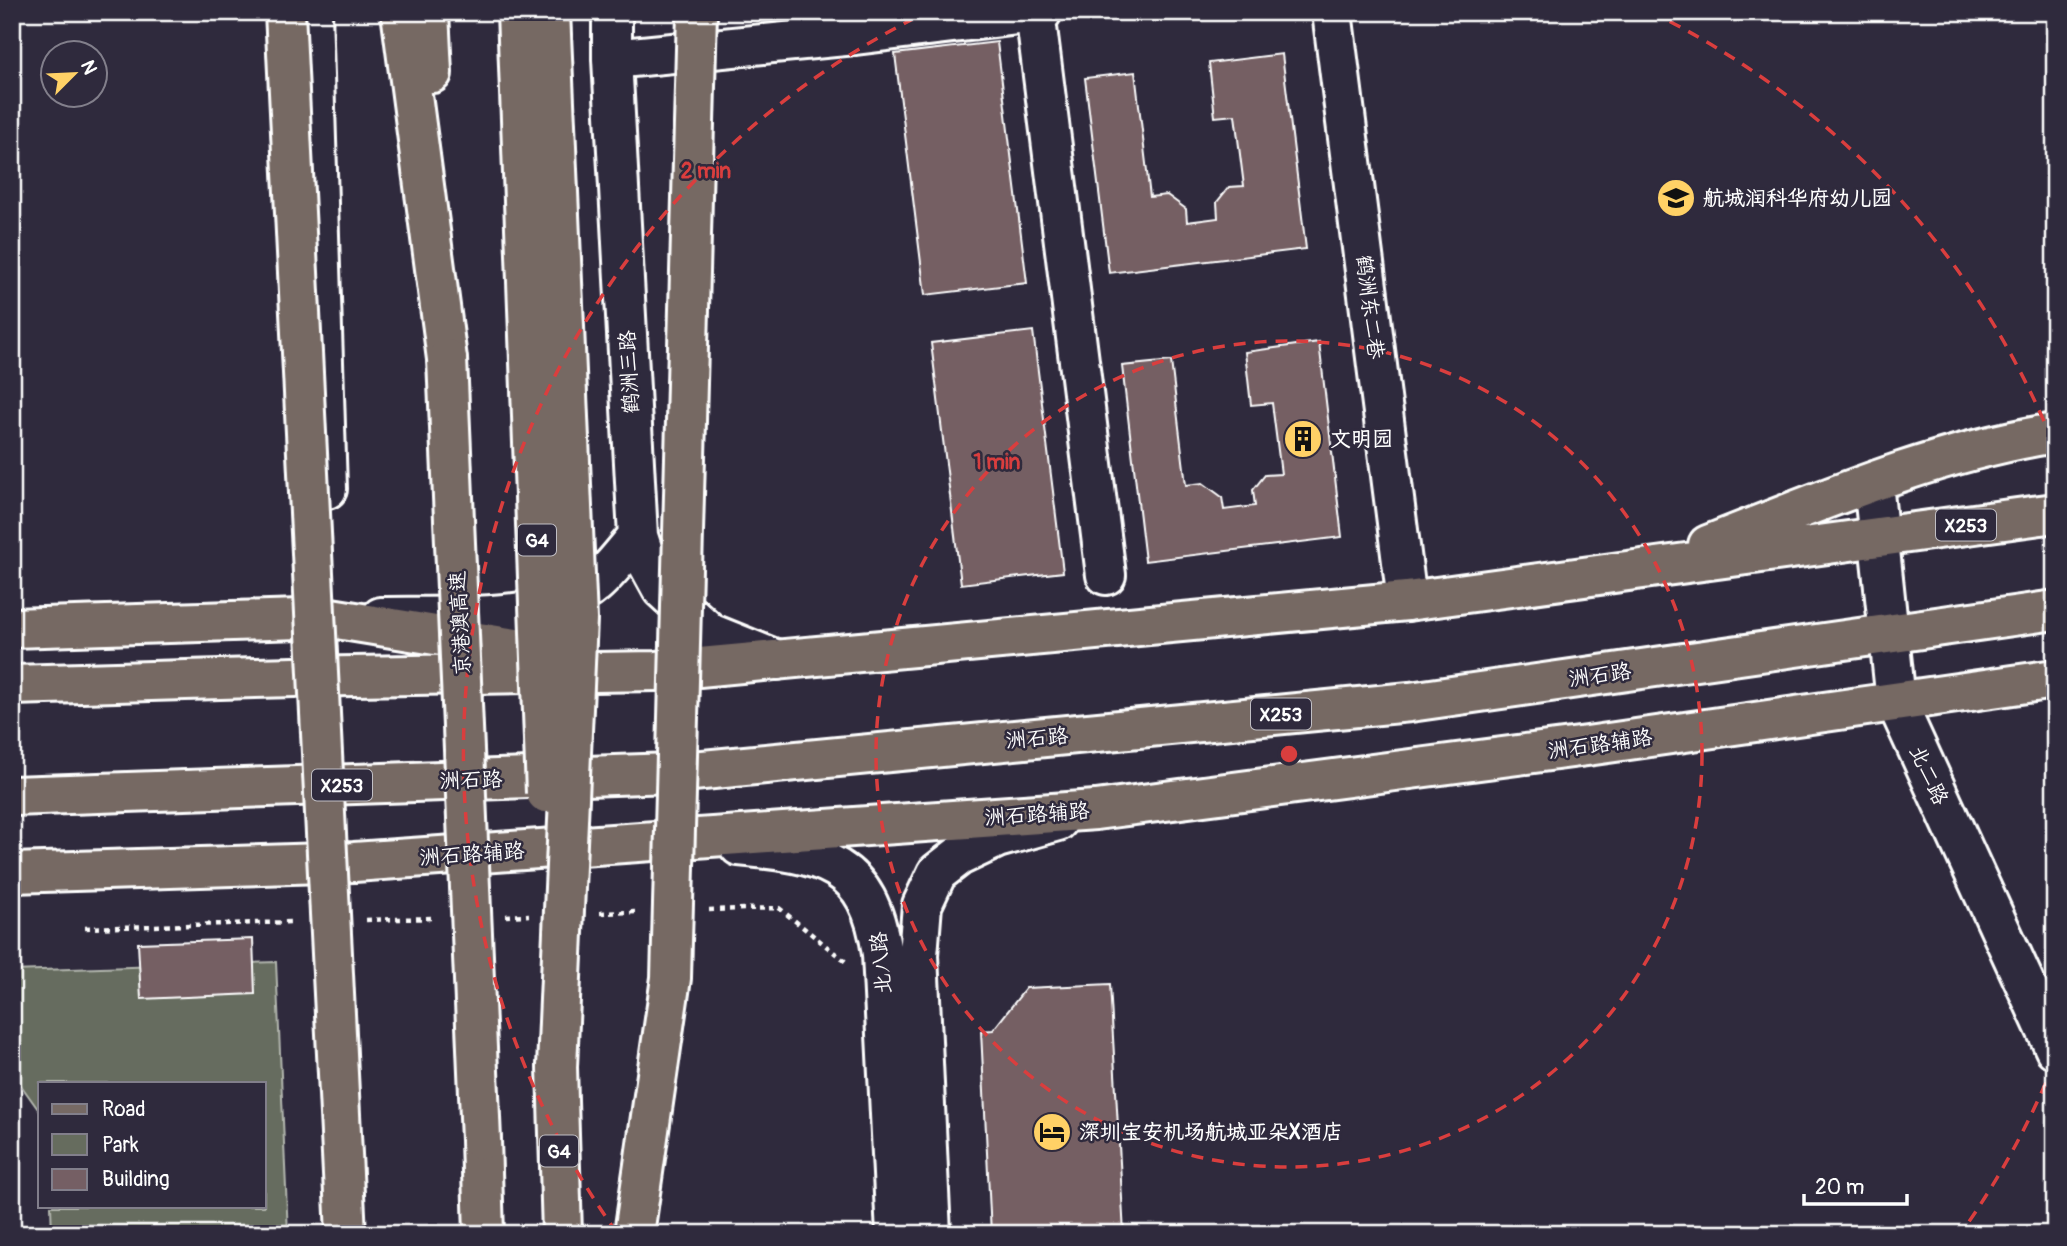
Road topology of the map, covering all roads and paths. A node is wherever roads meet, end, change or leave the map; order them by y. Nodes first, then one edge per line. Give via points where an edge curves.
1 (285, 12) edge
2 (312, 12) edge
3 (401, 12) edge
4 (429, 12) edge
5 (517, 12) edge
6 (550, 12) edge
7 (612, 12) edge
8 (697, 12) edge
9 (1042, 12) edge
10 (1332, 12) edge
11 (1035, 13) edge
12 (840, 24) edge
13 (612, 59) junction
14 (447, 359) junction
15 (2051, 432) edge
16 (1872, 483) junction
17 (2055, 513) edge
18 (638, 536) junction
19 (1877, 537) junction
20 (1648, 568) junction
21 (1106, 575) dead end
22 (1407, 601) junction
23 (2055, 610) edge
24 (331, 618) junction
25 (12, 628) edge
26 (1887, 634) junction
27 (777, 660) junction
28 (657, 671) junction
29 (2055, 679) edge
30 (12, 685) edge
31 (1896, 702) junction
32 (12, 796) edge
33 (1096, 810) junction
34 (681, 840) junction
35 (12, 873) edge
36 (2055, 1049) edge
37 (557, 1068) junction
38 (346, 1234) edge
39 (484, 1234) edge
40 (562, 1234) edge
41 (634, 1234) edge
42 (896, 1234) edge
43 (931, 1234) edge

1 - 38 main road, bridge
2 - 24 street
3 - 14 main road
4 - 14 main road, 京港澳高速
5 - 37 main road, G4, bridge
6 - 37 main road, bridge via 577,619
7 - 13 street, 鹤洲三路
8 - 41 main road, bridge via 671,978
9 - 11 street
10 - 22 street, 鹤洲东二巷
11 - 12 street
11 - 21 street
12 - 13 street
13 - 18 street, 鹤洲三路
14 - 39 main road, 京港澳高速, bridge
15 - 16 main road via 1969,450
16 - 19 street, 北二路
16 - 20 main road
17 - 19 main road, X253
18 - 24 street via 594,585 557,607 527,612
18 - 27 street, 鹤洲三路 via 662,589 710,633
19 - 20 main road, X253
19 - 26 street, 北二路
20 - 22 main road, X253
22 - 27 main road, X253
23 - 26 main road, 洲石路 / X253
24 - 25 main road
24 - 28 main road
26 - 31 street, 北二路
26 - 32 main road, 洲石路 / X253 via 1410,702 685,771
27 - 28 main road, X253
28 - 30 main road, X253
29 - 31 main road, 洲石路辅路
31 - 33 main road, 洲石路辅路
31 - 36 street, 北二路
33 - 34 main road, 洲石路辅路
33 - 43 street, 北八路 via 997,838 958,856 937,873 922,905 918,955
34 - 35 main road, 洲石路辅路 via 354,862
34 - 42 street, 北八路 via 794,851 820,859 844,871 868,900 878,922 882,954
37 - 40 main road, G4

